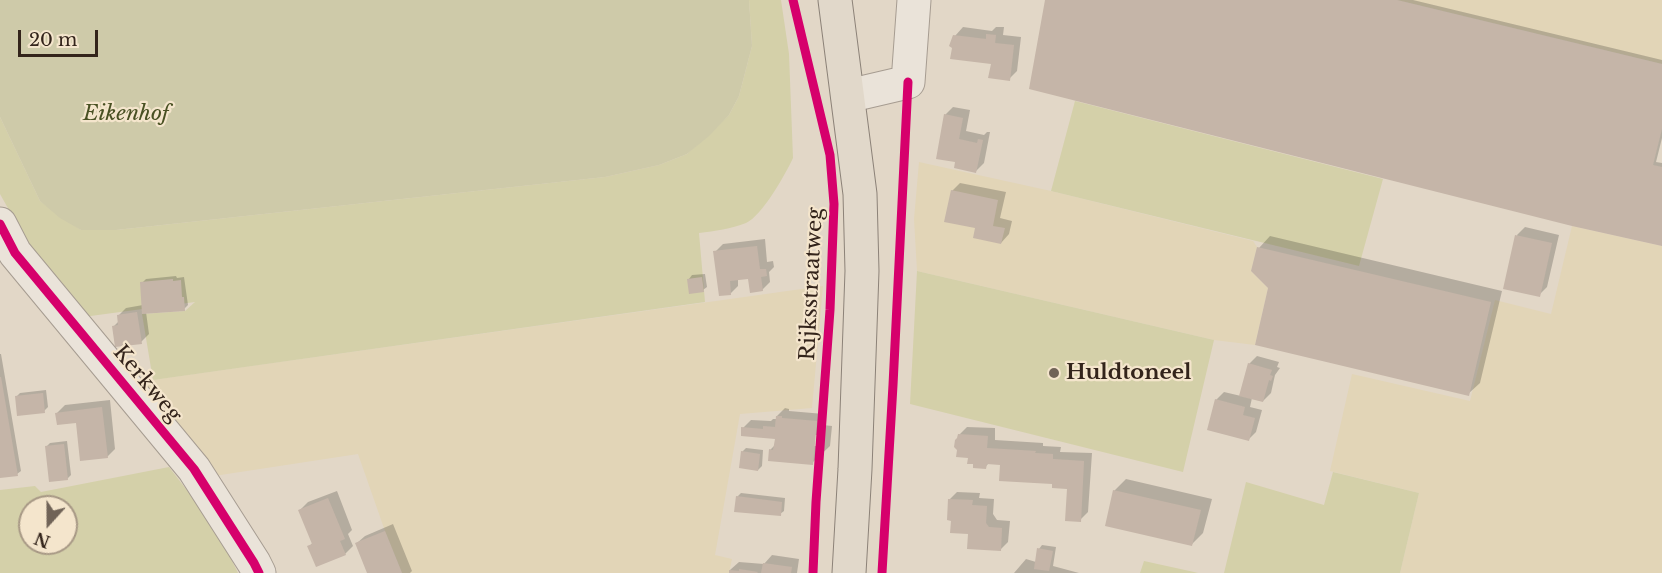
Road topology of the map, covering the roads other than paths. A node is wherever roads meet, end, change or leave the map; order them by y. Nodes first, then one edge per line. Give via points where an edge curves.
1 (835, 0) edge
2 (914, 0) edge
3 (848, 96) junction
4 (0, 224) edge
5 (259, 573) edge
6 (849, 573) edge

1 - 3 main road
2 - 3 street via 908,82
3 - 6 main road via 860,194 862,271
4 - 5 street, Kerkweg via 15,253 194,470

